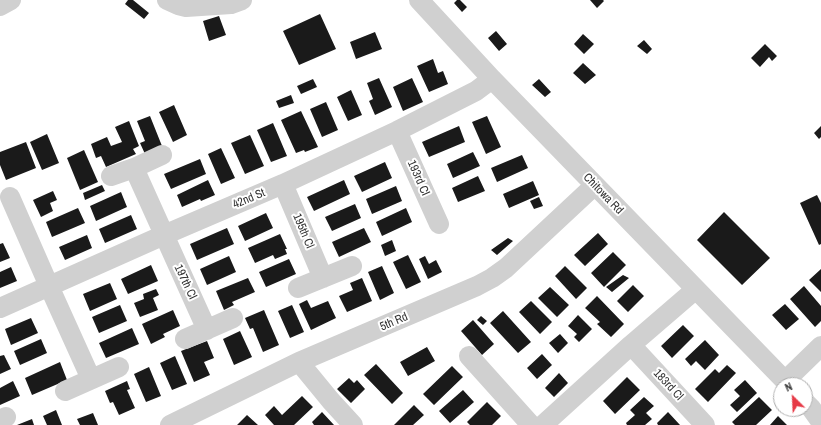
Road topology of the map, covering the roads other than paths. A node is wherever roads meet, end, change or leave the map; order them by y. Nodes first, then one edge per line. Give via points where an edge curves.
1 (11, 0) edge
2 (167, 0) edge
3 (242, 0) edge
4 (419, 0) edge
5 (0, 6) edge
6 (492, 79) junction
7 (397, 131) junction
8 (162, 155) dead end
9 (134, 168) junction
10 (111, 176) dead end
11 (282, 184) junction
12 (595, 185) junction
13 (10, 196) dead end
14 (439, 224) dead end
15 (164, 235) junction
16 (352, 266) dead end
17 (323, 278) junction
18 (49, 286) junction
19 (298, 288) dead end
20 (696, 289) junction
21 (0, 308) edge
22 (233, 318) dead end
23 (207, 330) junction
24 (185, 339) dead end
25 (631, 345) junction
26 (821, 346) edge
27 (469, 356) dead end
28 (299, 362) junction
29 (119, 367) dead end
30 (781, 377) edge
31 (793, 377) edge
32 (91, 379) junction
33 (65, 391) dead end
34 (813, 411) edge
35 (821, 422) edge
36 (180, 423) edge
37 (353, 425) edge
38 (531, 425) edge
39 (543, 425) edge
40 (706, 425) edge

1 - 5 street
2 - 3 street via 186,7 231,4
4 - 6 street, Chitowa Rd
6 - 7 street, 42nd St
6 - 12 street, Chitowa Rd
7 - 11 street, 42nd St
7 - 14 street, 193rd Cl
8 - 9 street
9 - 10 street
9 - 15 street, 197th Cl
11 - 15 street, 42nd St
11 - 17 street, 195th Cl
12 - 20 street, Chitowa Rd
12 - 28 street, 5th Rd via 492,278
13 - 18 street
15 - 18 street, 42nd St
15 - 23 street, 197th Cl
16 - 17 street
17 - 19 street
18 - 21 street, 42nd St
18 - 32 street
20 - 25 street
20 - 30 street, Chitowa Rd
22 - 23 street
23 - 24 street
25 - 39 street
25 - 40 street, 183rd Cl
26 - 31 street
27 - 38 street
28 - 36 street, 5th Rd
28 - 37 street
29 - 32 street
32 - 33 street
34 - 35 street

